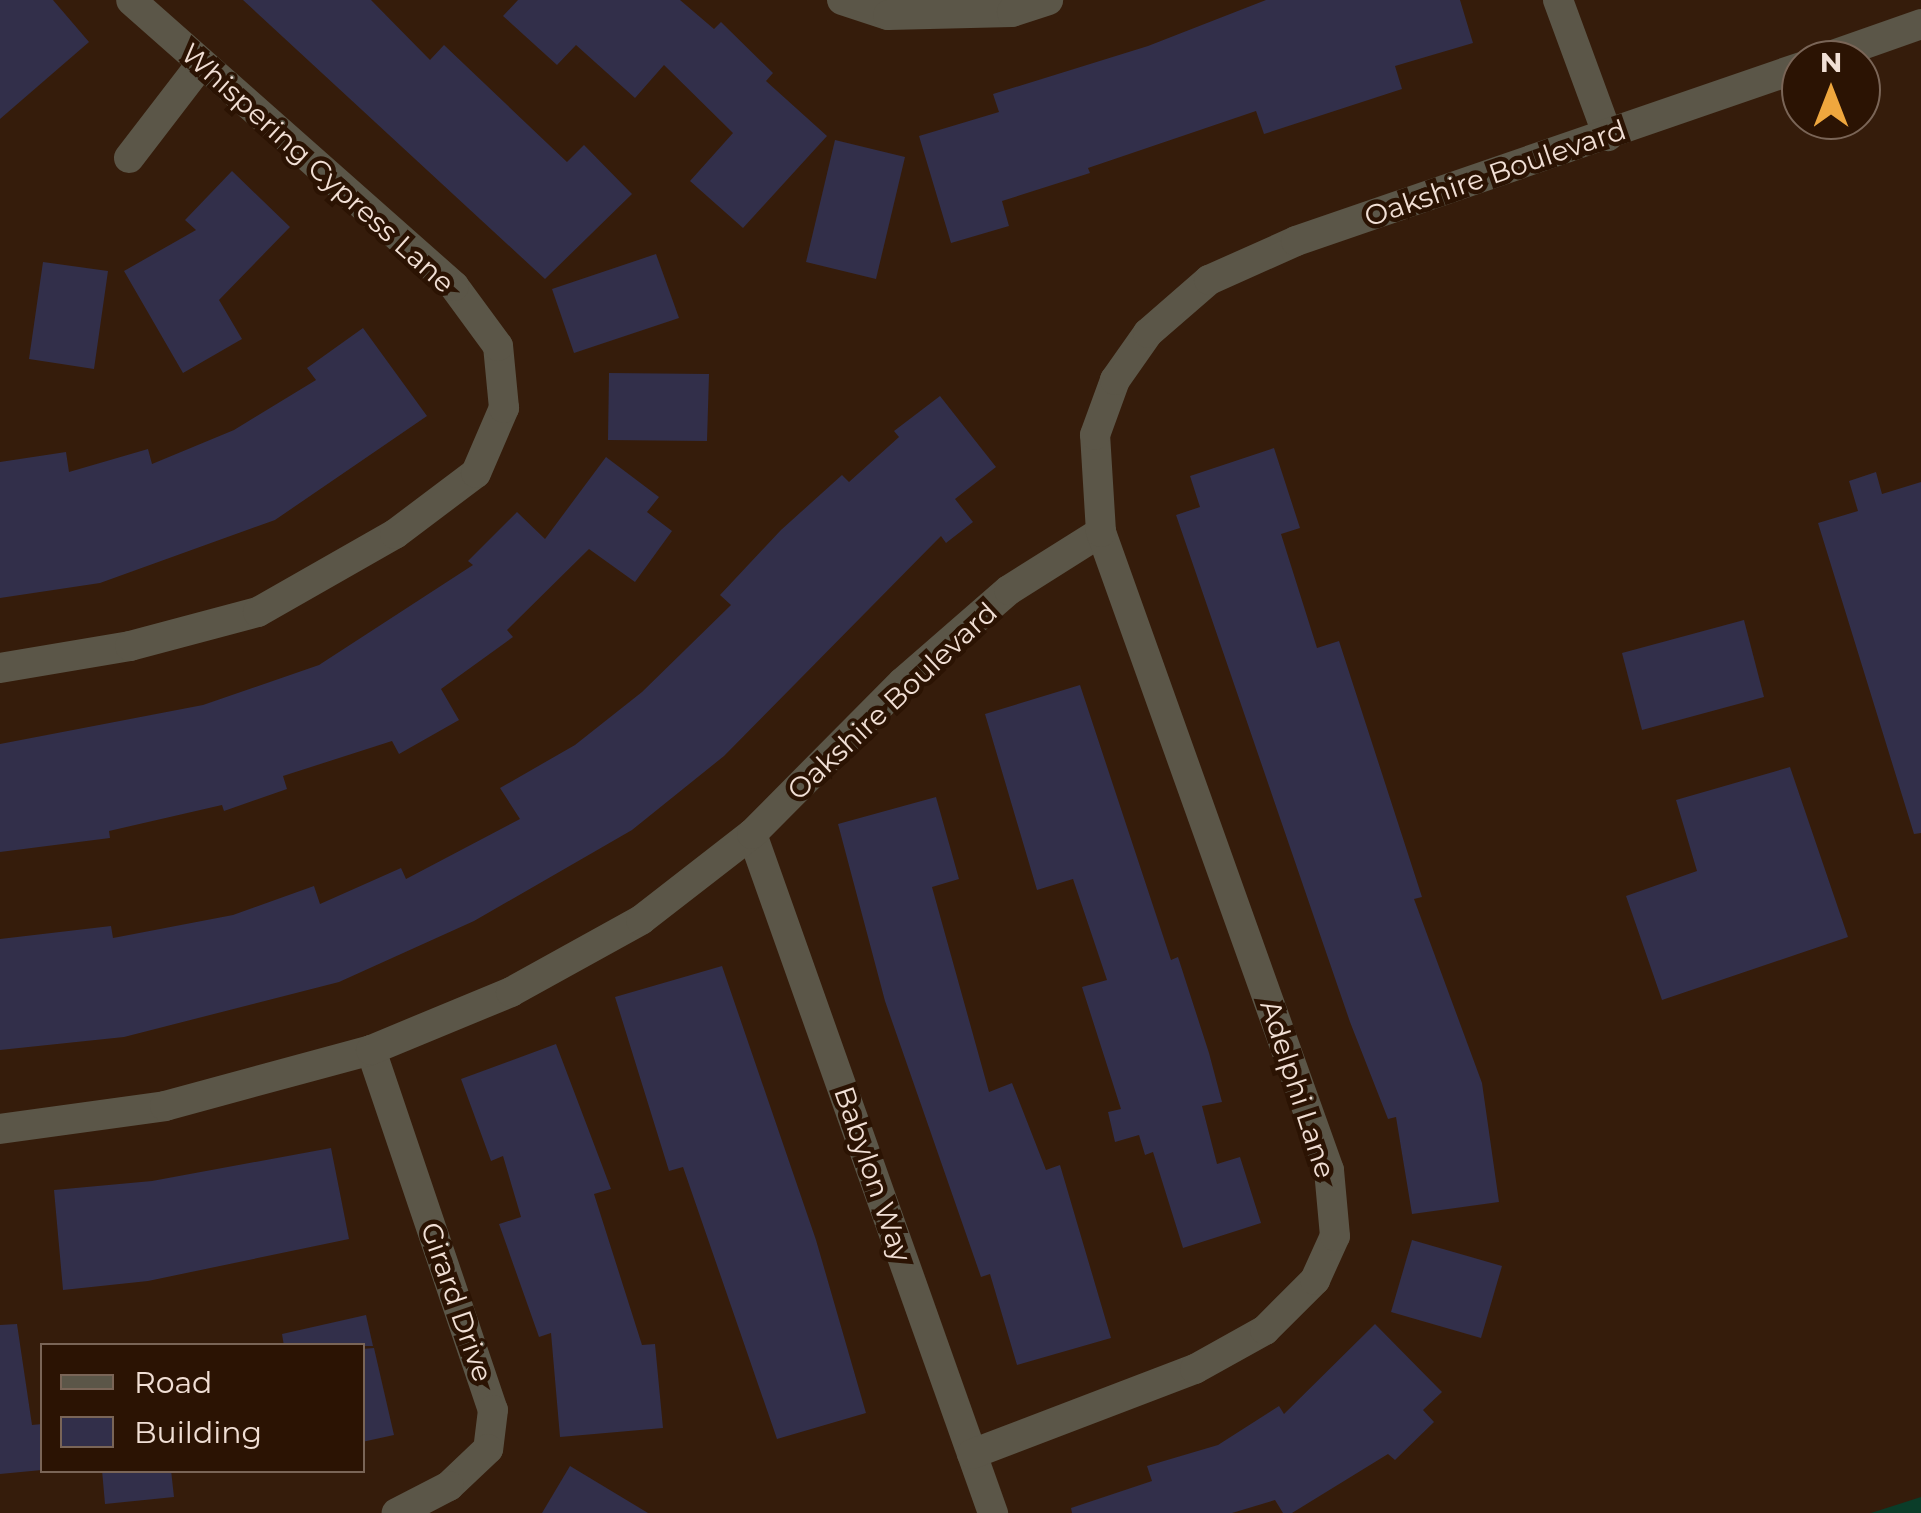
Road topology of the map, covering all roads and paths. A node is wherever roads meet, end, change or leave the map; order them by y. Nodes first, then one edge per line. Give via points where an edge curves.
1 (131, 0) edge
2 (842, 0) edge
3 (1048, 0) edge
4 (1558, 0) edge
5 (1921, 24) edge
6 (1876, 40) edge
7 (201, 64) junction
8 (1781, 73) edge
9 (1608, 136) junction
10 (129, 158) dead end
11 (1101, 532) junction
12 (0, 668) edge
13 (752, 834) junction
14 (371, 1050) junction
15 (0, 1130) edge
16 (972, 1454) junction
17 (396, 1513) edge
18 (992, 1513) edge

1 - 7 street, Whispering Cypress Lane
2 - 3 street via 888,15 1012,12
4 - 9 street
5 - 6 street
7 - 10 street
7 - 12 street, Whispering Cypress Lane via 454,286 498,346 504,408 476,473 395,534 258,612 130,646
8 - 9 street, Oakshire Boulevard
9 - 11 street, Oakshire Boulevard via 1296,241 1210,280 1148,333 1115,380 1095,435
11 - 13 street, Oakshire Boulevard via 1009,590 916,670
11 - 16 street, Adelphi Lane via 1330,1170 1335,1236 1315,1280 1265,1330 1196,1369
13 - 14 street, Oakshire Boulevard via 642,920 510,992
13 - 16 street, Babylon Way
14 - 15 street, Oakshire Boulevard via 165,1106
14 - 17 street, Girard Drive via 494,1410 488,1449 449,1486
16 - 18 street, Babylon Way

